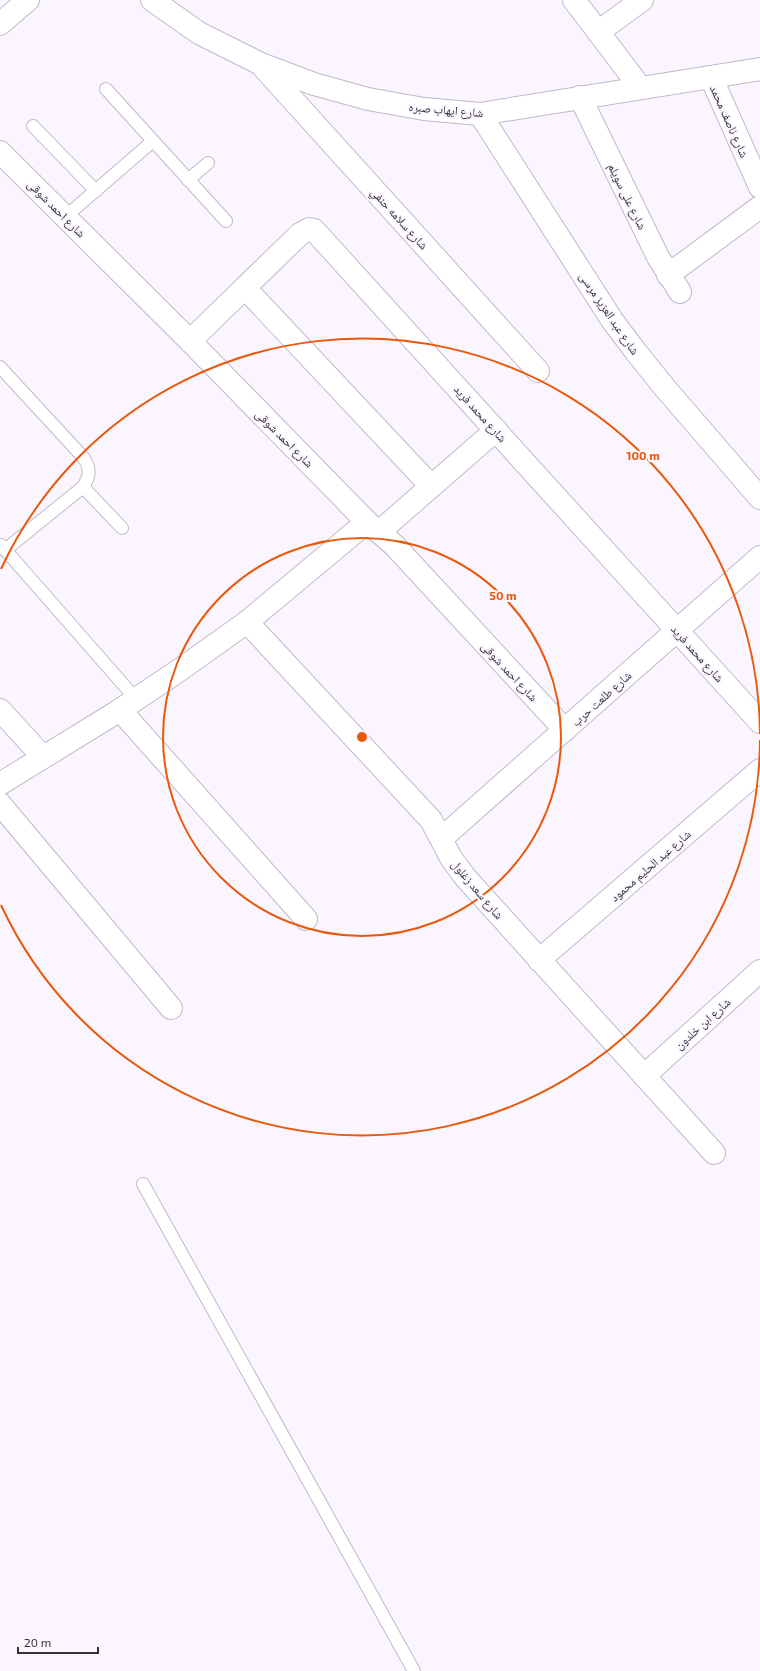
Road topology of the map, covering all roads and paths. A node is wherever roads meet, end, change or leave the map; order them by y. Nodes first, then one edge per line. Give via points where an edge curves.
1 (28, 0) edge
2 (152, 0) edge
3 (574, 0) edge
4 (642, 0) edge
5 (0, 24) edge
6 (598, 32) junction
7 (261, 64) junction
8 (760, 70) edge
9 (711, 77) junction
10 (640, 88) junction
11 (106, 89) dead end
12 (580, 97) junction
13 (480, 114) junction
14 (33, 126) dead end
15 (153, 141) junction
16 (0, 152) edge
17 (208, 163) dead end
18 (188, 180) junction
19 (760, 187) edge
20 (96, 191) junction
21 (760, 207) edge
22 (66, 217) junction
23 (226, 221) dead end
24 (245, 288) junction
25 (190, 341) junction
26 (0, 367) edge
27 (538, 371) dead end
28 (496, 430) junction
29 (431, 486) junction
30 (83, 487) junction
31 (760, 498) edge
32 (373, 527) junction
33 (122, 528) dead end
34 (3, 547) edge
35 (760, 557) edge
36 (247, 622) junction
37 (677, 630) junction
38 (128, 704) junction
39 (0, 710) edge
40 (760, 722) edge
41 (565, 730) junction
42 (43, 757) junction
43 (760, 770) edge
44 (0, 784) edge
45 (0, 804) edge
46 (442, 838) junction
47 (306, 919) dead end
48 (539, 960) junction
49 (760, 971) edge
50 (171, 1008) dead end
51 (644, 1076) junction
52 (714, 1153) dead end
53 (143, 1184) dead end
54 (414, 1671) edge

1 - 5 street
2 - 7 street, شارع ايهاب صبره via 199,33
3 - 6 street
4 - 6 street
6 - 10 street
7 - 13 street, شارع ايهاب صبره via 314,84 368,99 424,110
7 - 27 street, شارع سلامه حنفي
8 - 9 street, شارع ايهاب صبره
9 - 10 street, شارع ايهاب صبره
9 - 19 street, شارع ناصف محمد
10 - 12 street, شارع ايهاب صبره
11 - 15 lane
12 - 13 street, شارع ايهاب صبره
12 - 21 street, شارع على سويلم via 674,284
13 - 31 street, شارع عبد العزيز مرسى via 622,333 665,388
14 - 20 lane
15 - 18 lane
15 - 20 lane
16 - 22 street, شارع احمد شوقى
17 - 18 lane
18 - 23 lane
20 - 22 lane
22 - 25 street, شارع احمد شوقى
24 - 25 street, شارع محمد فريد
24 - 28 street, شارع محمد فريد via 300,234 314,230
24 - 29 street
25 - 32 street, شارع احمد شوقى
26 - 30 lane via 86,460 89,472
28 - 29 street
28 - 37 street, شارع محمد فريد
29 - 32 street
30 - 33 lane
30 - 34 lane
32 - 36 street
32 - 41 street, شارع احمد شوقى via 394,545
34 - 38 lane
35 - 37 street, شارع طلعت حرب
36 - 38 street
36 - 46 street, شارع سعد زغلول via 432,820
37 - 40 street, شارع محمد فريد
37 - 41 street, شارع طلعت حرب
38 - 42 street
38 - 47 street
39 - 42 street
41 - 46 street, شارع طلعت حرب
42 - 44 street
43 - 48 street, شارع عبد الحليم محمود
45 - 50 street
46 - 48 street, شارع سعد زغلول via 451,858 465,877
48 - 51 street, شارع سعد زغلول
49 - 51 street, شارع ابن خلدون
51 - 52 street, شارع سعد زغلول
53 - 54 lane

